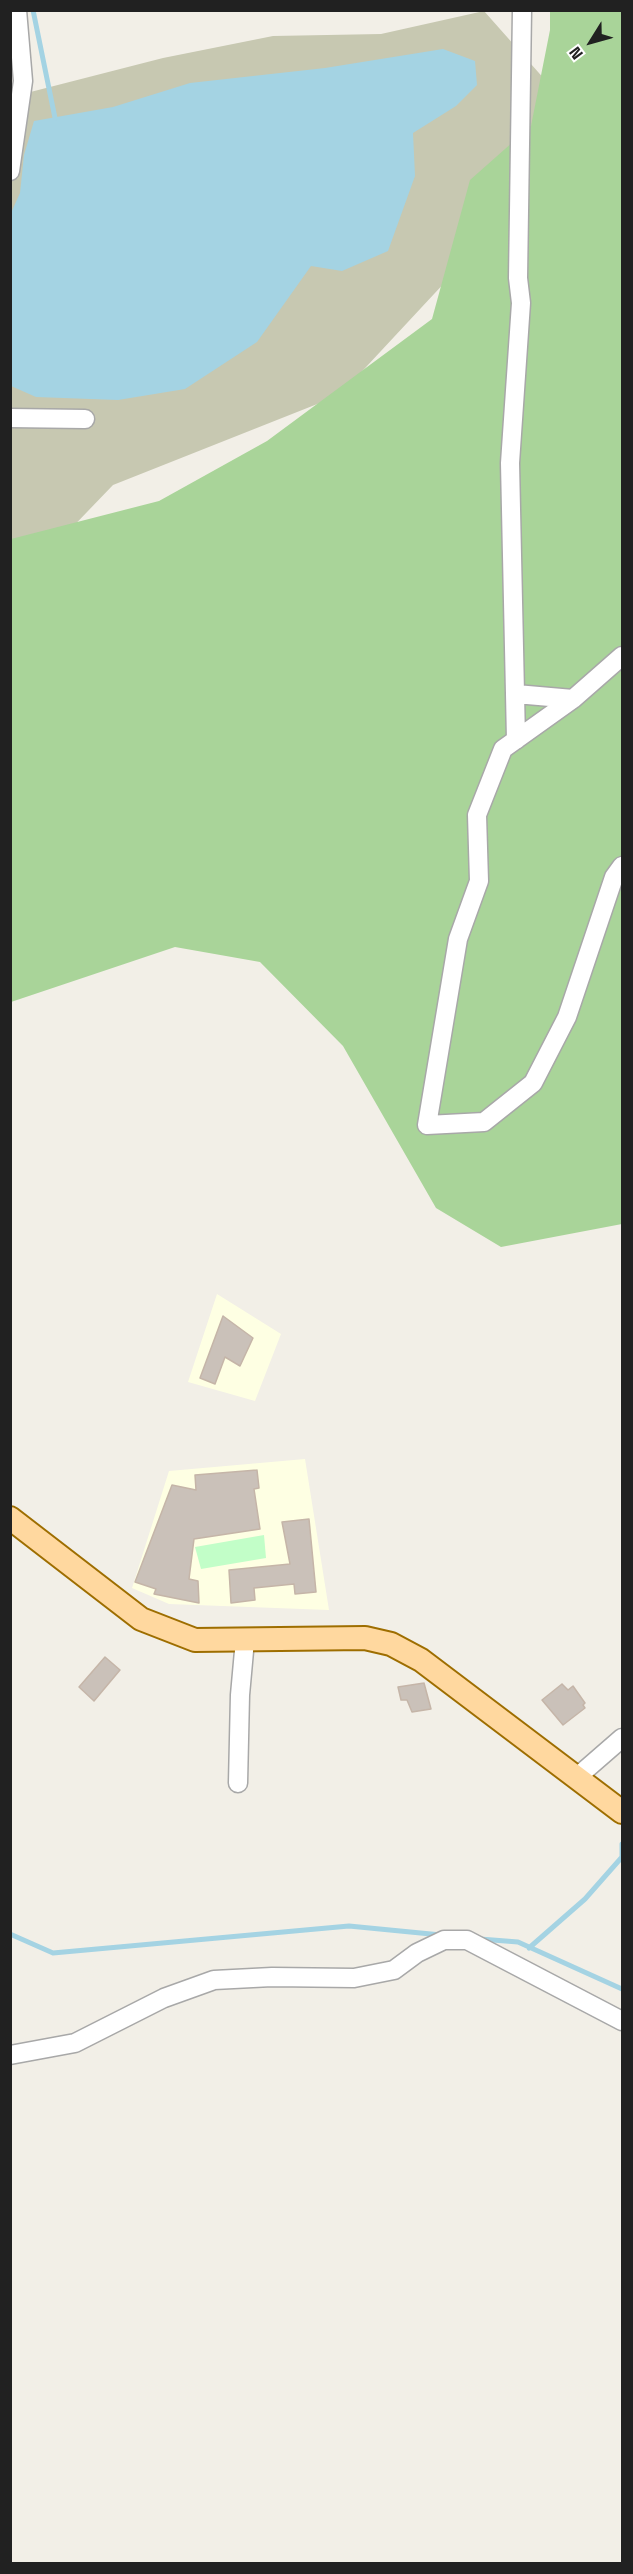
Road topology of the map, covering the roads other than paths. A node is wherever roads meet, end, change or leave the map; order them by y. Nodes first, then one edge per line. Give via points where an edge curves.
1 (16, 10) edge
2 (522, 10) edge
3 (10, 171) edge
4 (10, 418) edge
5 (85, 419) dead end
6 (622, 656) edge
7 (516, 694) junction
8 (573, 699) junction
9 (516, 740) junction
10 (622, 866) edge
11 (10, 1518) edge
12 (245, 1640) junction
13 (622, 1738) edge
14 (576, 1778) junction
15 (238, 1783) dead end
16 (622, 1812) edge
17 (622, 2020) edge
18 (10, 2055) edge

1 - 3 street via 23,81
2 - 7 street via 518,278 521,303 510,463
4 - 5 street
6 - 8 street
7 - 8 street
7 - 9 street
8 - 9 street
9 - 10 street via 503,749 477,814 479,881 458,939 427,1125 484,1122 533,1083 567,1017 614,877
11 - 12 main road via 141,1619 195,1640
12 - 14 main road via 366,1638 391,1644 421,1660
12 - 15 street
13 - 14 street
14 - 16 main road
17 - 18 street via 467,1940 444,1940 394,1970 354,1978 213,1980 164,1998 75,2043

